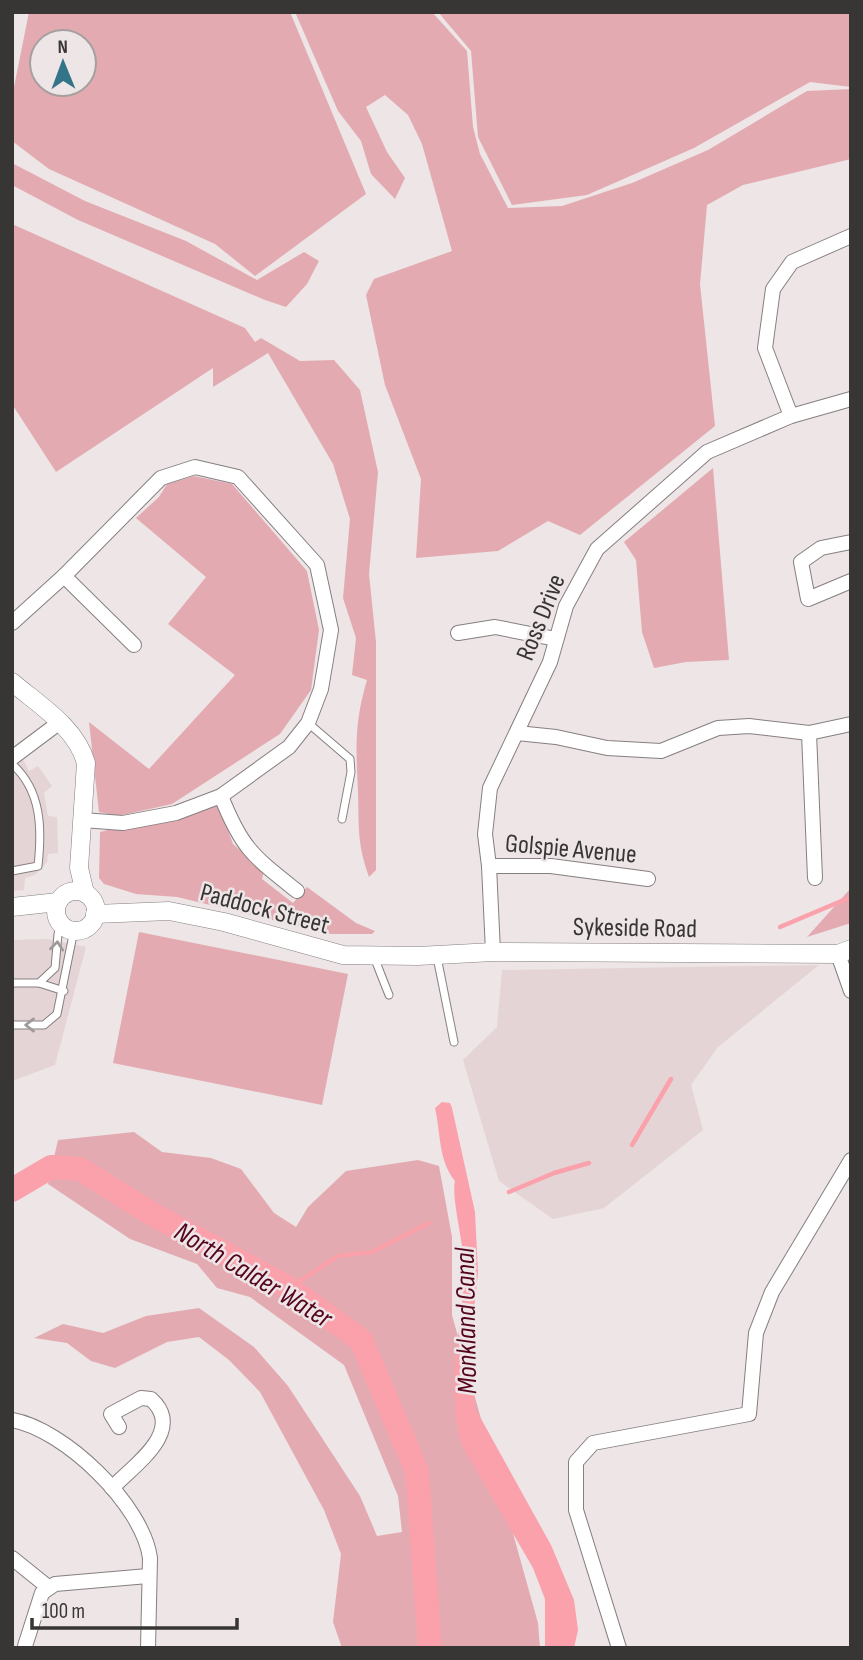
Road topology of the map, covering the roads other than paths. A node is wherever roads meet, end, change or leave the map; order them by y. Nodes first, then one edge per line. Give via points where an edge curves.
1 (851, 236) edge
2 (851, 399) edge
3 (791, 416) junction
4 (851, 542) edge
5 (64, 576) junction
6 (851, 581) edge
7 (12, 623) edge
8 (458, 633) dead end
9 (556, 639) junction
10 (134, 645) dead end
11 (12, 682) edge
12 (60, 722) junction
13 (308, 723) junction
14 (851, 724) edge
15 (517, 733) junction
16 (809, 733) junction
17 (12, 761) edge
18 (220, 796) junction
19 (82, 820) junction
20 (342, 820) dead end
21 (489, 866) junction
22 (79, 868) junction
23 (12, 871) edge
24 (815, 878) dead end
25 (648, 879) dead end
26 (297, 891) dead end
27 (92, 904) junction
28 (12, 907) edge
29 (63, 913) junction
30 (493, 952) junction
31 (844, 952) edge
32 (427, 955) junction
33 (374, 957) junction
34 (12, 983) edge
35 (38, 983) junction
36 (64, 990) junction
37 (851, 991) edge
38 (389, 995) dead end
39 (12, 1025) edge
40 (454, 1042) dead end
41 (851, 1160) edge
42 (12, 1420) edge
43 (119, 1427) dead end
44 (112, 1488) junction
45 (12, 1558) edge
46 (148, 1576) junction
47 (48, 1587) junction
48 (24, 1646) dead end
49 (148, 1648) edge
50 (619, 1648) edge

1 - 3 street via 792,262 773,289 765,348
2 - 3 street, Ross Drive
3 - 9 street, Ross Drive via 707,452 597,549 566,606
4 - 6 street via 821,548 801,562 808,599
5 - 7 street
5 - 10 street
5 - 13 street via 161,478 195,467 238,477 317,565 331,629 321,689
8 - 9 street via 495,627
9 - 15 street, Ross Drive
11 - 12 street
12 - 17 street
12 - 19 street via 82,750 86,763
13 - 18 street via 289,747
13 - 20 lane via 350,759
14 - 16 street
15 - 16 street via 607,748 661,751 718,728 749,726
15 - 21 street, Ross Drive via 490,788 485,834
16 - 24 street
17 - 23 lane via 38,801 40,849 38,866
18 - 19 street via 176,813 123,823
18 - 26 street via 237,836 255,858
19 - 22 street
21 - 25 street, Golspie Avenue via 551,866
21 - 30 street, Ross Drive
22 - 27 street
22 - 29 street
27 - 29 street, Paddock Street
27 - 29 street via 85,928
27 - 33 street, Paddock Street via 123,911 169,911 343,955
28 - 29 street
35 -> 29 lane via 55,968
29 - 36 lane
30 - 31 street, Sykeside Road
30 - 32 street, Sykeside Road
31 - 37 street
32 - 33 street, Paddock Street
32 - 40 lane
33 - 38 lane
34 - 35 lane
35 - 36 lane
36 -> 39 lane via 57,1014 44,1025
41 - 50 street via 772,1292 756,1333 749,1414 593,1443 576,1462 576,1510
42 - 44 street via 44,1430
43 - 44 street via 111,1414 141,1398 151,1399 163,1412 160,1438
44 - 46 street via 148,1544
45 - 47 street
46 - 47 street
46 - 49 street
47 - 48 street

